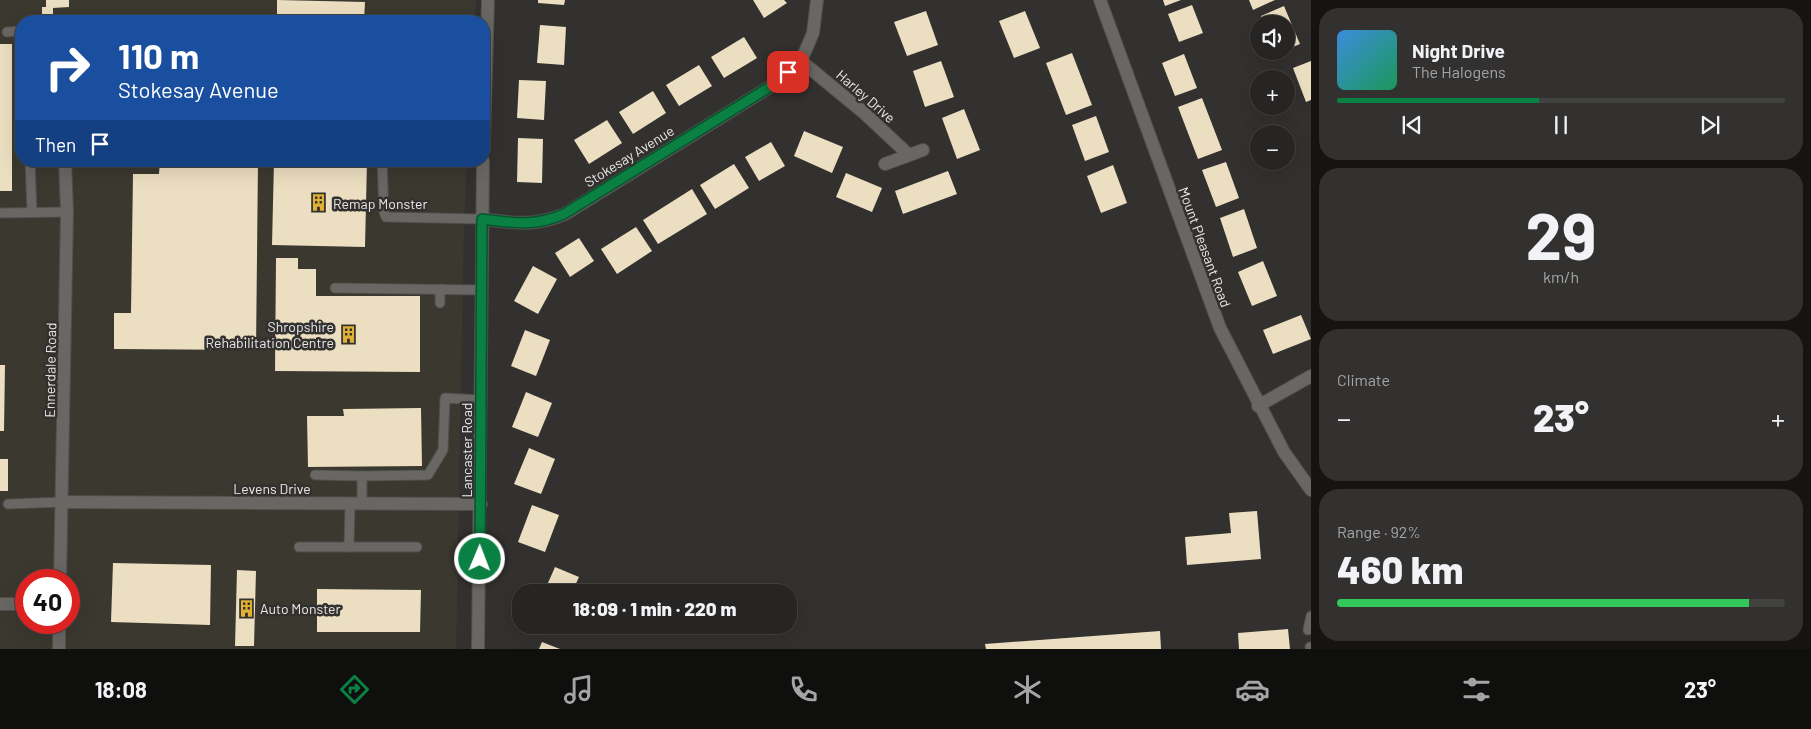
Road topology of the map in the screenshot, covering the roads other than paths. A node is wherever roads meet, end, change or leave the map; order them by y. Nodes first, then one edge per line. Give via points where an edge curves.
1 (488, 0) edge
2 (817, 0) edge
3 (1100, 0) edge
4 (488, 15) edge
5 (15, 31) edge
6 (7, 32) dead end
7 (801, 61) junction
8 (923, 150) dead end
9 (909, 156) junction
10 (885, 164) dead end
11 (30, 167) edge
12 (66, 167) edge
13 (382, 167) edge
14 (483, 167) edge
15 (32, 212) junction
16 (67, 212) junction
17 (0, 213) edge
18 (482, 219) junction
19 (335, 288) dead end
20 (440, 289) junction
21 (482, 290) junction
22 (440, 303) dead end
23 (1311, 376) edge
24 (481, 400) junction
25 (1258, 406) junction
26 (315, 475) dead end
27 (362, 476) junction
28 (1311, 490) edge
29 (63, 502) junction
30 (8, 504) dead end
31 (356, 504) junction
32 (481, 504) junction
33 (349, 547) junction
34 (417, 547) dead end
35 (298, 548) dead end
36 (60, 569) edge
37 (0, 604) edge
38 (15, 604) edge
39 (1311, 616) edge
40 (1308, 630) dead end
41 (59, 634) edge
42 (59, 649) edge
43 (478, 649) edge

1 - 4 street
2 - 7 street, Stokesay Avenue via 813,33
3 - 25 street, Mount Pleasant Road via 1220,328
5 - 6 lane
7 - 9 street, Harley Drive via 863,112
7 - 18 street, Stokesay Avenue via 776,83 564,214 545,222 522,224
8 - 9 street
9 - 10 street
11 - 15 lane
12 - 16 street, Ennerdale Road
13 - 18 lane via 386,217
14 - 18 street, Lancaster Road
15 - 16 lane
15 - 17 lane
16 - 29 street, Ennerdale Road
18 - 21 street, Lancaster Road
19 - 20 lane
20 - 21 lane
20 - 22 lane
21 - 24 street, Lancaster Road
23 - 25 street
24 - 27 lane via 444,398 443,450 428,475
24 - 32 street, Lancaster Road
25 - 28 street, Mount Pleasant Road via 1284,452
26 - 27 lane
27 - 31 lane
29 - 30 lane
29 - 31 street, Levens Drive
29 - 36 street, Ennerdale Road
31 - 32 street, Levens Drive
31 - 33 lane
32 - 43 street, Lancaster Road
33 - 34 lane
33 - 35 lane
37 - 38 street
39 - 40 lane
41 - 42 street

